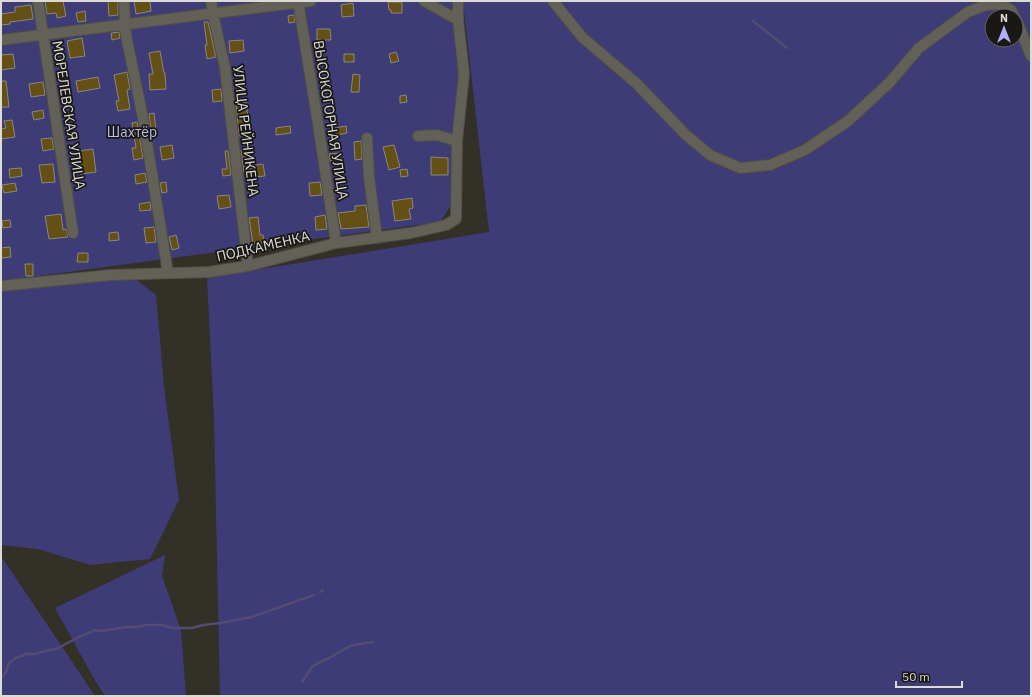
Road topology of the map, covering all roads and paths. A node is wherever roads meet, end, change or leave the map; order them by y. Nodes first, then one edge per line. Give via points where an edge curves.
1 (38, 1) edge
2 (124, 1) edge
3 (211, 1) edge
4 (311, 1) edge
5 (424, 1) edge
6 (458, 1) edge
7 (553, 1) edge
8 (298, 2) edge
9 (1008, 8) edge
10 (213, 14) junction
11 (458, 20) junction
12 (124, 25) junction
13 (43, 35) junction
14 (1024, 39) edge
15 (1, 40) edge
16 (1031, 56) edge
17 (418, 136) dead end
18 (367, 138) dead end
19 (458, 141) junction
20 (73, 233) dead end
21 (377, 238) junction
22 (336, 243) junction
23 (248, 266) junction
24 (168, 273) junction
25 (1, 286) edge

1 - 13 street, МОРЕЛЕВСКАЯ УЛИЦА
2 - 12 street
3 - 10 street, УЛИЦА РЕЙНИКЕНА
4 - 8 street
5 - 11 street
6 - 11 street
7 - 9 street via 582,37 637,84 685,134 710,155 740,168 770,165 805,150 848,121 890,82 919,48 968,12 986,5 1001,4
8 - 10 street
8 - 22 street, ВЫСОКОГОРНАЯ УЛИЦА
10 - 12 street
10 - 23 street, УЛИЦА РЕЙНИКЕНА via 225,68
11 - 19 street via 464,74
12 - 13 street
12 - 24 street via 143,118
13 - 15 street
13 - 20 street, МОРЕЛЕВСКАЯ УЛИЦА
14 - 16 street
17 - 19 street via 437,135
18 - 21 street
19 - 21 street, ПОДКАМЕНКА via 456,220 418,232
21 - 22 street, ПОДКАМЕНКА
22 - 23 street, ПОДКАМЕНКА
23 - 24 street, ПОДКАМЕНКА via 209,272
24 - 25 street, ПОДКАМЕНКА via 111,275

